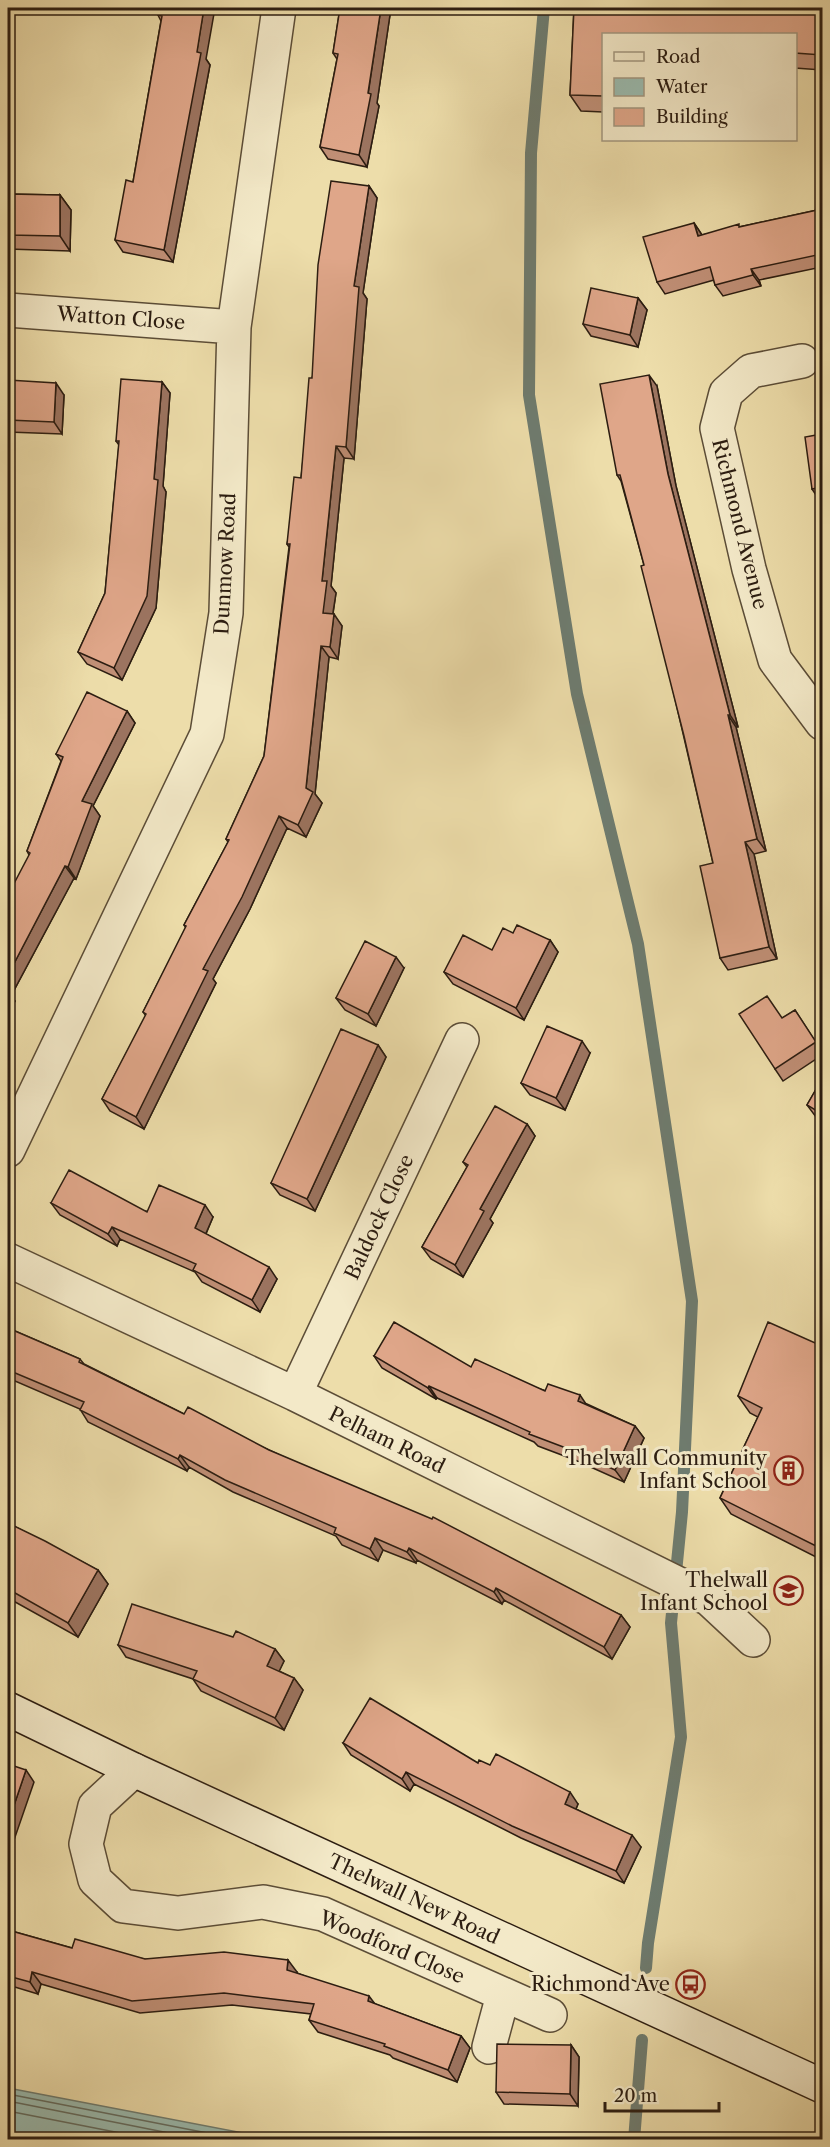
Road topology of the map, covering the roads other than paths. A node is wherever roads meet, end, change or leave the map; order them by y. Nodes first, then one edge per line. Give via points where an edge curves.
1 (279, 8) edge
2 (8, 310) edge
3 (234, 327) junction
4 (802, 361) dead end
5 (822, 723) edge
6 (462, 1040) dead end
7 (8, 1150) edge
8 (8, 1260) edge
9 (295, 1394) junction
10 (753, 1640) dead end
11 (8, 1708) edge
12 (134, 1770) junction
13 (503, 1995) junction
14 (550, 2015) dead end
15 (489, 2047) dead end
16 (822, 2084) edge

1 - 3 street, Dunmow Road
2 - 3 street, Watton Close
3 - 7 street, Dunmow Road via 226,612 207,734
4 - 5 street, Richmond Avenue via 751,371 726,393 717,428 748,569 775,660
6 - 9 street, Baldock Close
8 - 9 street, Pelham Road
9 - 10 street, Pelham Road via 709,1599
11 - 12 street, Thelwall New Road
12 - 13 street, Woodford Close via 95,1806 86,1844 96,1880 123,1906 178,1913 263,1902 323,1914
12 - 16 street, Thelwall New Road
13 - 14 street, Woodford Close
13 - 15 street

